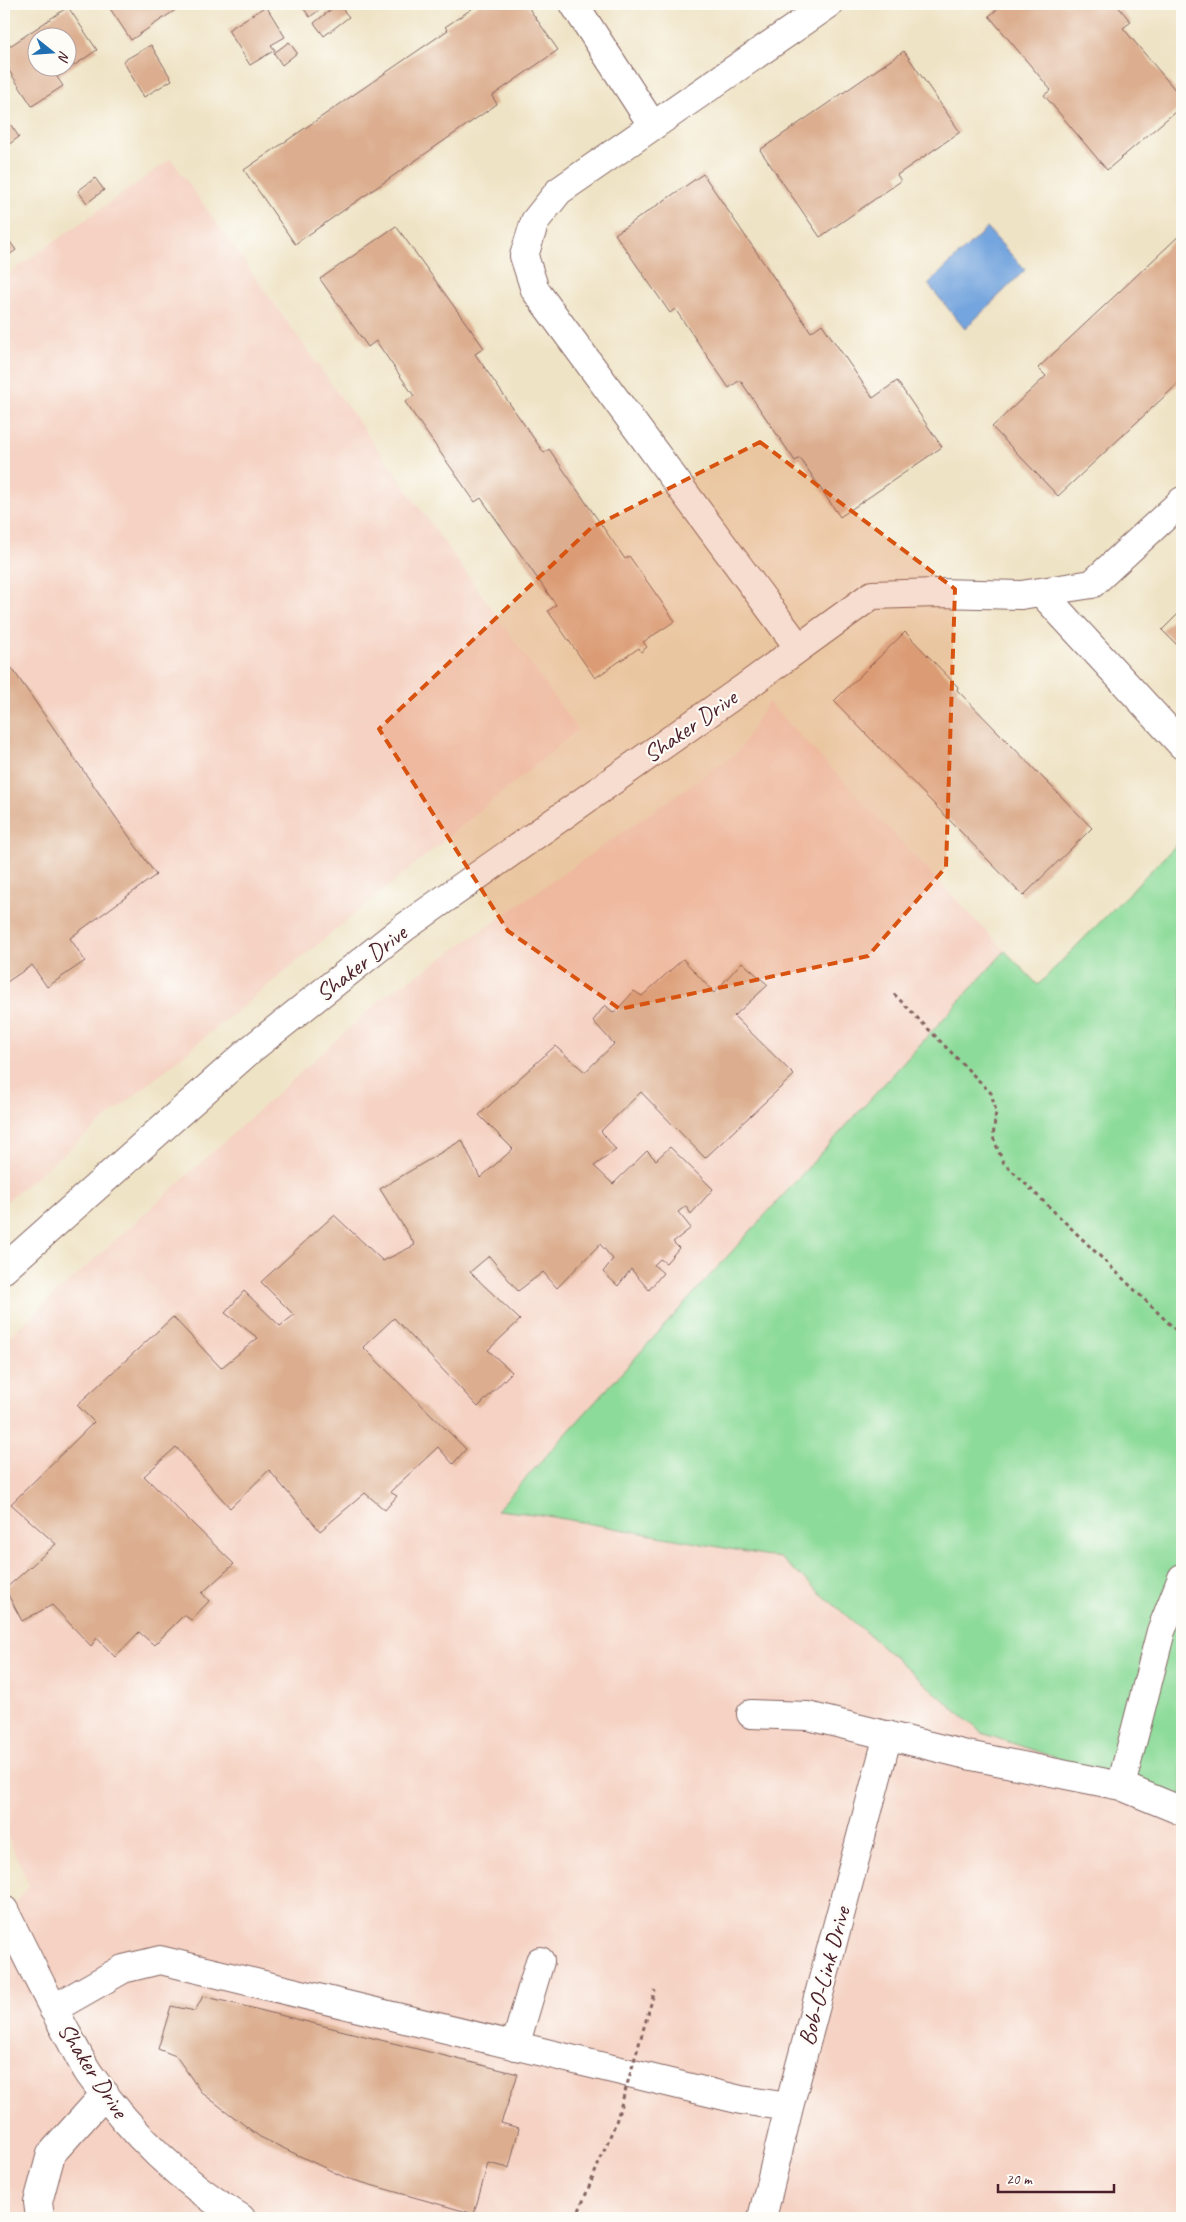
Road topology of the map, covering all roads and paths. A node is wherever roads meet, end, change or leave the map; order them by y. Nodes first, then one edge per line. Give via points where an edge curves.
1 (574, 4) edge
2 (829, 4) edge
3 (653, 126) junction
4 (1182, 501) edge
5 (1041, 592) junction
6 (799, 648) junction
7 (1182, 745) edge
8 (894, 994) dead end
9 (4, 1269) edge
10 (1182, 1336) edge
11 (1182, 1578) edge
12 (750, 1714) dead end
13 (888, 1735) junction
14 (1122, 1786) junction
15 (1182, 1811) edge
16 (5, 1916) edge
17 (540, 1961) dead end
18 (655, 1990) dead end
19 (53, 2008) junction
20 (515, 2046) junction
21 (104, 2094) junction
22 (789, 2107) junction
23 (40, 2218) edge
24 (241, 2218) edge
25 (576, 2218) edge
26 (762, 2218) edge

1 - 3 street
2 - 3 street
3 - 6 street via 559,191 535,221 524,256 535,290
4 - 5 street, Shaker Drive via 1092,584
5 - 6 street, Shaker Drive via 1020,595 872,594
5 - 7 street
6 - 9 street, Shaker Drive via 405,928 250,1050
8 - 10 path via 991,1093 996,1111 993,1137 1003,1162
11 - 14 street via 1161,1631
12 - 13 street via 808,1716
13 - 14 street via 967,1755
13 - 22 street, Bob-O-Link Drive
14 - 15 street
16 - 19 street, Shaker Drive
17 - 20 street
18 - 25 path, bridge via 616,2122
19 - 20 street via 122,1969 160,1960
19 - 21 street, Shaker Drive via 89,2074
20 - 22 street via 741,2100
21 - 23 street via 51,2154 38,2202
21 - 24 street, Shaker Drive via 169,2166 212,2201
22 - 26 street, Bob-O-Link Drive

